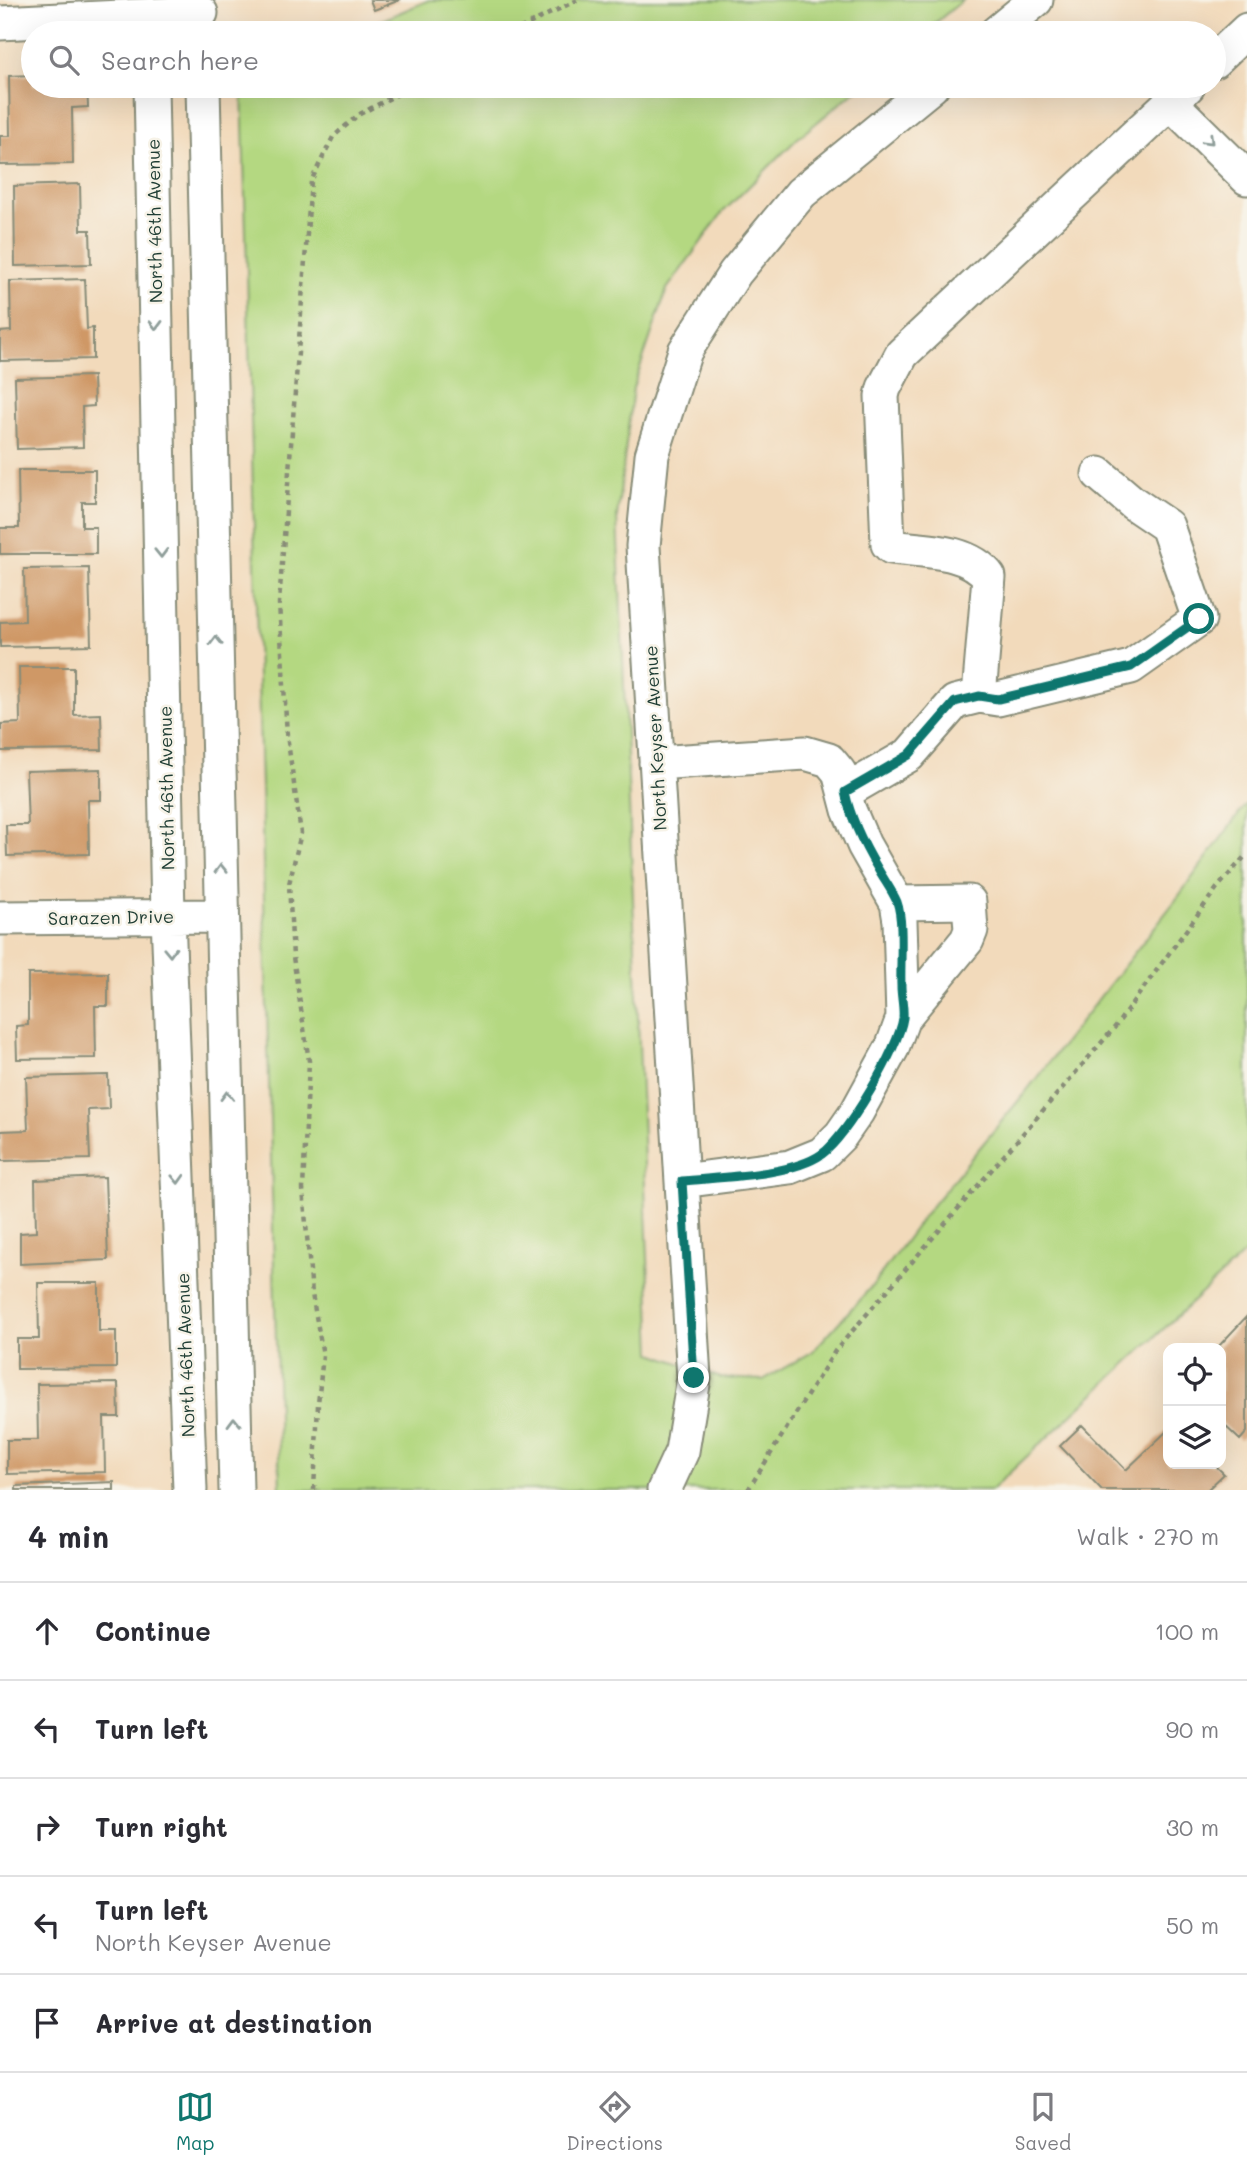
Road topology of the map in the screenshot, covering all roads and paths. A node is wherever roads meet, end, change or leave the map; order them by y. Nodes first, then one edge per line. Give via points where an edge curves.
1 (577, 0) edge
2 (1036, 0) edge
3 (201, 15) edge
4 (149, 16) edge
5 (43, 21) edge
6 (535, 21) edge
7 (1011, 21) edge
8 (21, 22) edge
9 (0, 23) edge
10 (1247, 30) edge
11 (1226, 50) edge
12 (151, 98) edge
13 (203, 98) edge
14 (390, 98) edge
15 (917, 98) edge
16 (1175, 98) edge
17 (1182, 98) edge
18 (1247, 178) edge
19 (1099, 474) dead end
20 (979, 696) junction
21 (656, 763) junction
22 (845, 792) junction
23 (1247, 853) edge
24 (897, 903) junction
25 (169, 916) junction
26 (222, 916) junction
27 (0, 918) edge
28 (903, 1018) junction
29 (682, 1181) junction
30 (190, 1490) edge
31 (236, 1490) edge
32 (314, 1490) edge
33 (664, 1490) edge
34 (748, 1490) edge

1 - 6 path
2 - 7 street
3 - 4 street
4 - 5 street
8 - 9 street
10 - 11 street
12 -> 25 street, North 46th Avenue
26 -> 13 street
14 - 32 path via 358,115 333,137 311,181 279,603 287,735 301,833 289,884 293,957 309,1061 303,1189 312,1294 323,1354
15 - 21 street, North Keyser Avenue via 802,193 735,274 685,351 652,455 643,546
16 - 20 street via 902,354 884,388 888,544 956,555 982,568 989,577
17 -> 18 street
19 - 20 street via 1167,526 1199,619 1131,667 998,699
20 - 22 street via 955,702 909,755
21 - 22 street via 815,754 829,760 839,772
21 - 29 street, North Keyser Avenue
22 - 24 street via 864,845
23 - 34 path via 1115,1027 835,1351
24 - 28 street
24 - 28 street via 969,902 971,921 967,940
25 - 26 street, Sarazen Drive
25 - 27 street, Sarazen Drive
25 -> 30 street, North 46th Avenue
31 -> 26 street
28 - 29 street via 858,1112 822,1154 775,1170
29 - 33 street, North Keyser Avenue via 694,1378 682,1451

